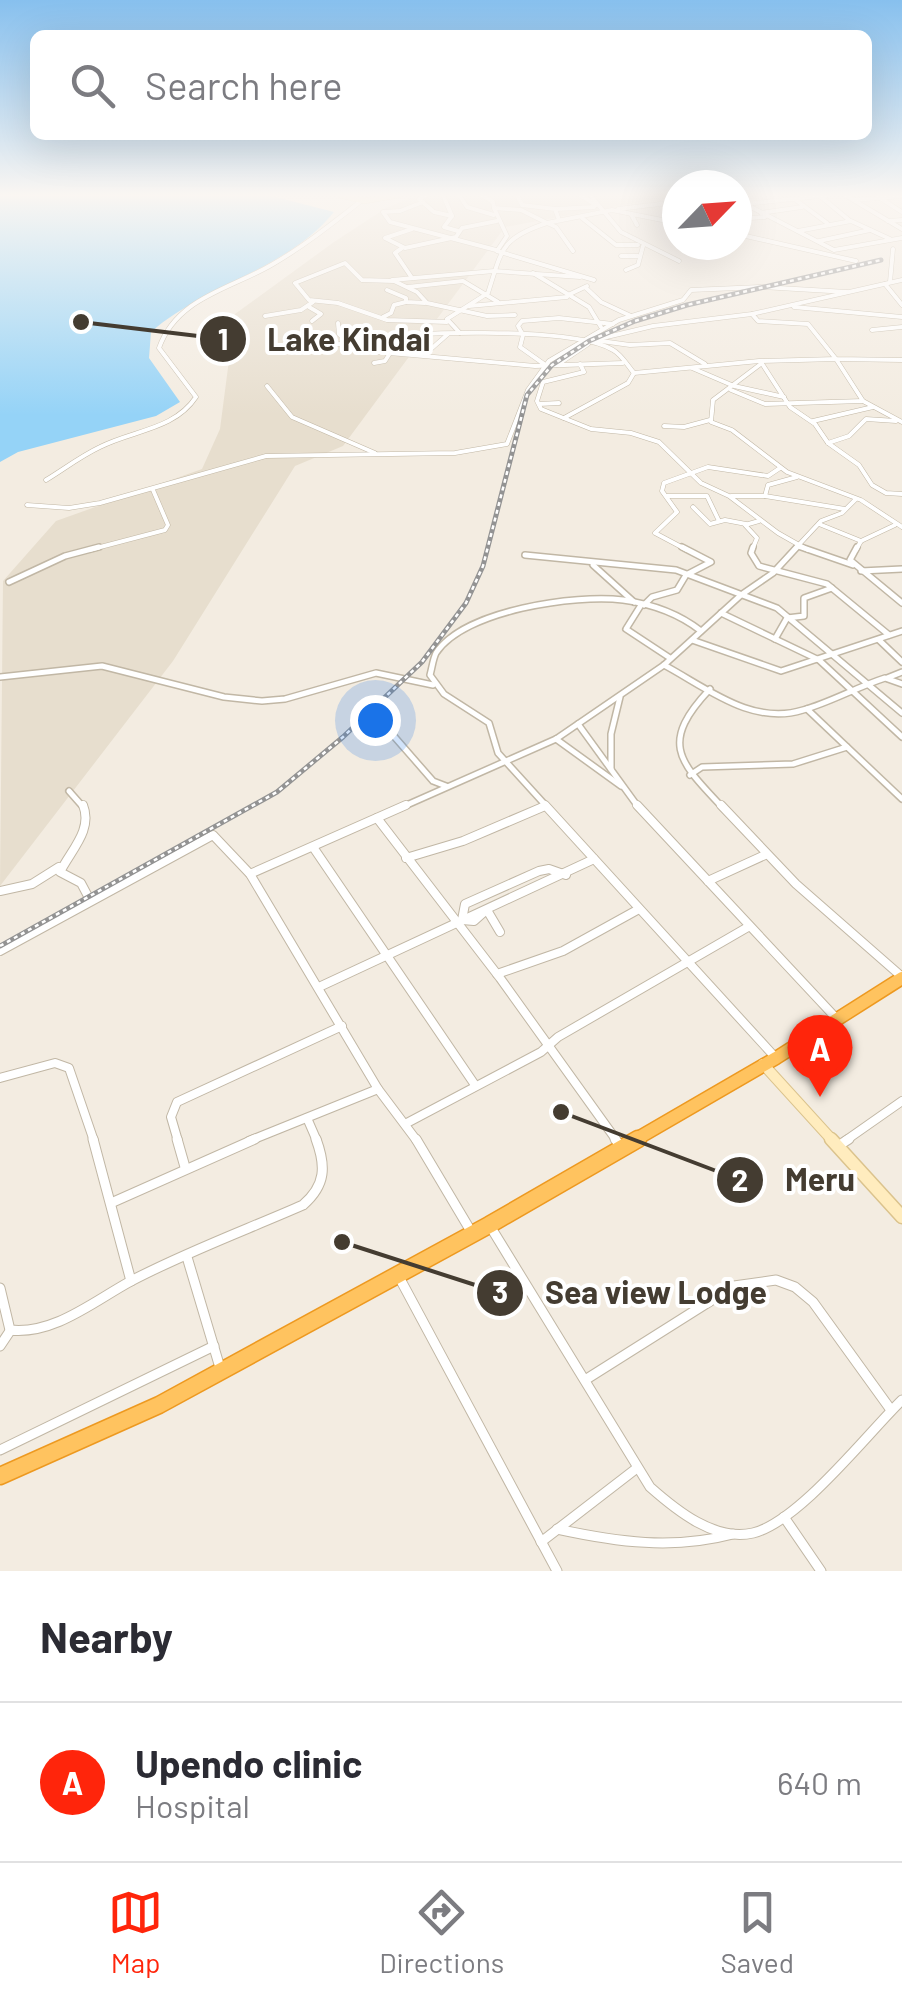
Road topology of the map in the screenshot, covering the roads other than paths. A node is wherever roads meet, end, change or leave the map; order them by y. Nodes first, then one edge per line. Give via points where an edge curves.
1 (266, 268) edge
2 (337, 268) edge
3 (352, 268) edge
4 (405, 268) edge
5 (552, 268) edge
6 (630, 268) edge
7 (890, 268) edge
8 (626, 270) dead end
9 (494, 271) junction
10 (532, 272) junction
11 (433, 276) junction
12 (581, 277) junction
13 (412, 278) junction
14 (392, 280) junction
15 (456, 280) junction
16 (594, 280) dead end
17 (902, 280) edge
18 (887, 283) junction
19 (407, 287) junction
20 (586, 288) junction
21 (388, 290) dead end
22 (847, 292) junction
23 (486, 295) junction
24 (568, 296) junction
25 (314, 302) junction
26 (406, 302) junction
27 (498, 302) junction
28 (426, 303) junction
29 (902, 305) edge
30 (308, 307) junction
31 (785, 307) junction
32 (461, 308) junction
33 (752, 314) junction
34 (515, 315) dead end
35 (265, 316) dead end
36 (631, 316) junction
37 (383, 317) junction
38 (902, 317) edge
39 (312, 321) dead end
40 (447, 322) junction
41 (338, 323) dead end
42 (600, 324) junction
43 (613, 324) junction
44 (902, 327) edge
45 (872, 330) dead end
46 (449, 334) junction
47 (461, 334) junction
48 (603, 334) junction
49 (522, 339) junction
50 (588, 341) junction
51 (344, 342) junction
52 (302, 346) dead end
53 (613, 346) junction
54 (602, 347) junction
55 (576, 350) junction
56 (391, 352) junction
57 (414, 353) junction
58 (554, 358) junction
59 (836, 359) junction
60 (902, 360) edge
61 (761, 362) junction
62 (374, 363) dead end
63 (535, 363) junction
64 (580, 364) junction
65 (624, 364) junction
66 (545, 365) junction
67 (556, 366) junction
68 (706, 366) junction
69 (690, 367) junction
70 (634, 373) junction
71 (537, 376) junction
72 (567, 376) junction
73 (579, 384) dead end
74 (267, 386) dead end
75 (732, 388) junction
76 (750, 394) junction
77 (785, 398) junction
78 (863, 401) junction
79 (538, 404) junction
80 (559, 404) dead end
81 (790, 405) junction
82 (875, 406) junction
83 (561, 419) junction
84 (710, 420) junction
85 (810, 422) junction
86 (902, 422) edge
87 (664, 426) dead end
88 (828, 443) junction
89 (376, 454) junction
90 (780, 468) junction
91 (689, 471) junction
92 (798, 477) junction
93 (46, 480) dead end
94 (153, 490) junction
95 (902, 494) edge
96 (666, 496) junction
97 (729, 496) junction
98 (765, 496) junction
99 (856, 499) junction
100 (28, 505) dead end
101 (692, 507) dead end
102 (846, 510) junction
103 (719, 521) junction
104 (759, 521) junction
105 (746, 524) junction
106 (819, 524) junction
107 (899, 526) edge
108 (861, 541) junction
109 (800, 547) junction
110 (525, 555) dead end
111 (592, 564) junction
112 (853, 565) junction
113 (902, 568) edge
114 (860, 571) junction
115 (773, 573) junction
116 (686, 575) junction
117 (8, 582) dead end
118 (833, 588) junction
119 (741, 596) junction
120 (652, 597) junction
121 (638, 602) junction
122 (902, 603) edge
123 (720, 613) junction
124 (790, 617) junction
125 (710, 622) junction
126 (693, 624) junction
127 (902, 631) edge
128 (697, 635) junction
129 (890, 636) junction
130 (775, 639) junction
131 (879, 640) junction
132 (835, 654) junction
133 (819, 660) junction
134 (667, 662) junction
135 (902, 662) edge
136 (902, 672) edge
137 (0, 677) edge
138 (885, 678) junction
139 (868, 683) junction
140 (902, 684) edge
141 (436, 686) junction
142 (710, 689) junction
143 (852, 690) junction
144 (620, 697) junction
145 (808, 709) junction
146 (902, 713) edge
147 (578, 724) junction
148 (362, 727) dead end
149 (556, 738) junction
150 (902, 738) edge
151 (848, 748) junction
152 (581, 750) junction
153 (507, 763) junction
154 (608, 766) junction
155 (690, 775) junction
156 (448, 786) junction
157 (622, 786) junction
158 (70, 791) dead end
159 (900, 793) edge
160 (544, 806) junction
161 (377, 818) junction
162 (313, 847) junction
163 (766, 855) junction
164 (406, 858) junction
165 (594, 860) junction
166 (62, 871) junction
167 (250, 874) junction
168 (566, 875) junction
169 (708, 881) junction
170 (0, 891) edge
171 (90, 900) junction
172 (640, 910) junction
173 (485, 911) junction
174 (459, 921) junction
175 (748, 927) junction
176 (500, 932) dead end
177 (0, 951) edge
178 (386, 953) junction
179 (689, 964) junction
180 (497, 974) junction
181 (902, 977) edge
182 (319, 986) junction
183 (837, 1019) junction
184 (342, 1026) junction
185 (549, 1046) junction
186 (770, 1061) junction
187 (0, 1078) edge
188 (476, 1086) junction
189 (378, 1089) junction
190 (902, 1101) edge
191 (307, 1118) junction
192 (405, 1124) junction
193 (837, 1146) junction
194 (622, 1148) junction
195 (185, 1168) junction
196 (111, 1203) junction
197 (901, 1215) edge
198 (489, 1225) junction
199 (473, 1234) junction
200 (186, 1257) junction
201 (398, 1276) junction
202 (132, 1281) junction
203 (0, 1288) edge
204 (10, 1330) junction
205 (0, 1346) edge
206 (214, 1346) junction
207 (221, 1372) junction
208 (585, 1380) junction
209 (902, 1400) edge
210 (891, 1410) junction
211 (0, 1450) edge
212 (637, 1468) junction
213 (0, 1476) edge
214 (784, 1517) junction
215 (557, 1529) junction
216 (733, 1534) junction
217 (541, 1542) junction
218 (557, 1571) edge
219 (820, 1571) edge

1 - 93 street via 196,303 168,327 159,348 196,397 192,405
2 - 25 street via 296,282
3 - 14 street via 366,282
4 - 13 street
5 - 12 street
6 - 8 street
7 - 18 street
9 - 10 street
9 - 11 street
9 - 23 street
10 - 12 street
10 - 24 street
11 - 13 street
11 - 15 street
12 - 16 street
12 - 20 street
13 - 14 street
14 - 19 street
15 - 19 street
15 - 23 street via 476,283
17 - 18 street
18 - 22 street
18 - 29 street
19 - 28 street
20 - 24 street
20 - 36 street
21 - 26 street
22 - 31 street
22 - 36 street via 760,286 687,291 680,301
23 - 27 street
23 - 32 street
24 - 27 street
24 - 42 street via 589,307
25 - 30 street
25 - 37 street via 338,302
26 - 28 street
26 - 37 street
27 - 32 street
28 - 32 street
30 - 35 street
30 - 39 street via 321,314
31 - 33 street
31 - 38 street
32 - 34 street
32 - 40 street
33 - 48 street
33 - 59 street via 758,321 808,324
36 - 43 street
37 - 40 street
40 - 47 street
41 - 51 street
42 - 43 street
42 - 48 street
42 - 49 street via 525,320 518,326
43 - 48 street
44 - 45 street
46 - 47 street
46 - 51 street via 402,331
46 - 57 street
47 - 49 street
48 - 50 street
48 - 50 street
48 - 53 street
49 - 50 street
49 - 63 street via 520,347
50 - 53 street
50 - 54 street
50 - 55 street
50 - 58 street
51 - 52 street
51 - 56 street via 356,350
53 - 54 street
53 - 65 street
53 - 68 street via 670,343
54 - 55 street
55 - 67 street
56 - 57 street
56 - 62 street
57 - 63 street
58 - 63 street
58 - 66 street
59 - 60 street
59 - 61 street
59 - 78 street
61 - 68 street
61 - 75 street
61 - 77 street
63 - 66 street
63 - 71 street
64 - 65 street
64 - 67 street
64 - 72 street via 584,372
65 - 70 street
66 - 67 street
66 - 71 street
67 - 72 street
68 - 69 street
69 - 70 street
69 - 75 street
70 - 83 street via 628,383
71 - 89 street via 506,444
72 - 73 street
72 - 79 street via 543,382
74 - 89 street via 290,416
75 - 76 street
75 - 76 street
75 - 84 street via 713,400
76 - 77 street
76 - 81 street via 758,404
77 - 81 street
78 - 81 street
78 - 82 street
79 - 80 street
79 - 83 street
81 - 85 street
82 - 85 street
82 - 86 street
83 - 91 street via 659,442
84 - 87 street
84 - 90 street
85 - 88 street
86 - 88 street via 866,419 849,436
88 - 95 street via 859,465 878,490
89 - 94 street via 258,457
90 - 91 street via 768,476 712,467
90 - 92 street
91 - 96 street via 664,483
91 - 97 street
92 - 98 street via 768,485
92 - 99 street
94 - 100 street via 77,508
94 - 117 street via 165,530 66,556
96 - 103 street via 707,496
96 - 116 street via 677,512 655,533 711,562
97 - 98 street
97 - 104 street
98 - 102 street
99 - 102 street
99 - 107 street
101 - 103 street via 707,522
102 - 106 street
103 - 105 street
104 - 105 street
104 - 109 street
105 - 115 street via 757,538 754,561
106 - 108 street
106 - 109 street
107 - 108 street
108 - 112 street via 849,556
109 - 112 street
109 - 115 street
110 - 111 street
111 - 116 street
111 - 121 street
112 - 114 street
113 - 114 street
114 - 122 street
115 - 118 street
115 - 119 street
116 - 119 street
116 - 120 street via 674,592
118 - 124 street via 809,594 802,600 804,616
118 - 129 street
119 - 123 street
119 - 124 street
120 - 121 street
120 - 121 street
121 - 126 street
121 - 134 street via 626,629
121 - 141 street via 546,603 461,630 432,660
123 - 125 street
123 - 130 street
124 - 130 street
124 - 132 street
125 - 126 street
125 - 128 street
126 - 128 street
127 - 129 street
128 - 133 street via 773,671
128 - 134 street
129 - 131 street
130 - 133 street
131 - 132 street
131 - 135 street
132 - 133 street
132 - 139 street
133 - 143 street
134 - 142 street
134 - 144 street
136 - 138 street
137 - 141 street via 102,666 262,701 376,673
138 - 139 street
138 - 140 street
139 - 143 street
139 - 146 street
141 - 153 street via 489,723 493,745
142 - 145 street via 763,716
142 - 155 street via 680,735 679,754
143 - 145 street
143 - 150 street
144 - 147 street
144 - 154 street
145 - 151 street
147 - 149 street
147 - 154 street
148 - 156 street via 392,734 433,781
149 - 152 street
149 - 153 street
151 - 155 street via 793,764 702,767
151 - 159 street
152 - 154 street
152 - 157 street
153 - 156 street
153 - 160 street
154 - 157 street
155 - 163 street
156 - 161 street
157 - 169 street
158 - 166 street via 88,817
160 - 164 street
160 - 165 street
161 - 162 street
161 - 164 street
162 - 167 street
162 - 178 street
163 - 169 street
163 - 181 street
164 - 174 street
165 - 168 street
165 - 172 street
166 - 170 street
166 - 171 street via 81,883
167 - 171 street via 213,835
167 - 182 street
168 - 173 street
168 - 174 street via 539,872 466,904
169 - 175 street
171 - 177 street
172 - 179 street
172 - 180 street via 554,955
173 - 174 street
173 - 176 street
174 - 178 street
174 - 180 street
175 - 179 street
175 - 183 street
178 - 182 street
178 - 188 street
179 - 185 street
179 - 186 street
180 - 185 street
181 - 183 highway
182 - 184 street
183 - 186 highway
184 - 189 street
184 - 195 street via 176,1102 171,1117
185 - 188 street
185 - 194 street
186 - 193 street
186 - 194 highway
187 - 196 street via 54,1063 69,1068
188 - 192 street
189 - 191 street
189 - 192 street
190 - 193 street
191 - 195 street
191 - 200 street via 326,1168 317,1194
192 - 199 street
193 - 197 street
194 - 198 highway
195 - 196 street
196 - 202 street
198 - 199 highway
198 - 208 street
199 - 201 highway
200 - 202 street
200 - 206 street
201 - 207 highway
201 - 217 street
202 - 204 street via 87,1309 27,1332
203 - 204 street
204 - 205 street
206 - 207 street
206 - 211 street
207 - 213 highway
208 - 210 street via 734,1286 777,1278 813,1302
208 - 212 street
209 - 210 street
210 - 214 street
212 - 215 street
212 - 216 street via 668,1504
214 - 216 street
214 - 219 street
215 - 216 street via 663,1546
215 - 217 street
217 - 218 street

